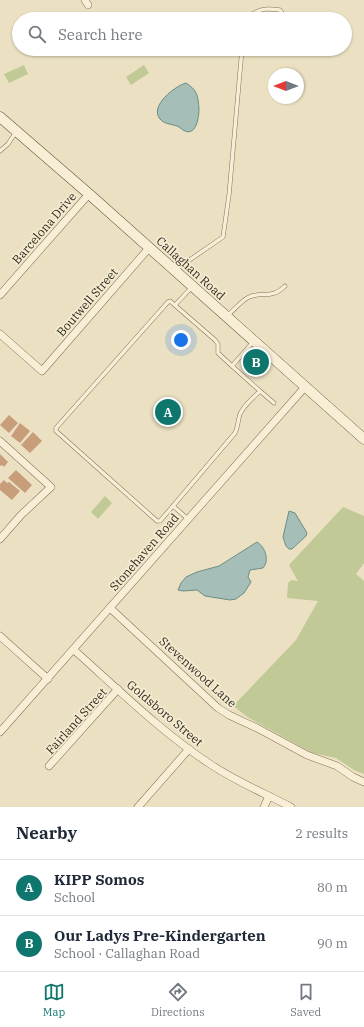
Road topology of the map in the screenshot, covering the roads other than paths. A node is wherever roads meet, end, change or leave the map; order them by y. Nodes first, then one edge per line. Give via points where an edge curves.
1 (254, 12) edge
2 (281, 12) edge
3 (241, 56) edge
4 (0, 117) edge
5 (17, 131) junction
6 (0, 151) edge
7 (89, 194) junction
8 (149, 248) junction
9 (175, 270) junction
10 (192, 286) junction
11 (285, 286) dead end
12 (0, 295) edge
13 (175, 306) junction
14 (227, 317) junction
15 (0, 334) edge
16 (254, 341) junction
17 (232, 366) junction
18 (305, 387) junction
19 (260, 391) junction
20 (274, 403) dead end
21 (364, 439) edge
22 (0, 442) edge
23 (173, 506) junction
24 (188, 519) junction
25 (0, 539) edge
26 (110, 608) junction
27 (0, 636) edge
28 (74, 650) junction
29 (48, 679) junction
30 (118, 689) junction
31 (0, 732) edge
32 (189, 749) junction
33 (49, 766) dead end
34 (364, 782) edge
35 (269, 796) junction
36 (138, 807) edge
37 (264, 807) edge
38 (291, 807) edge

1 - 2 lane via 268,8
3 - 9 lane via 229,195 222,237
4 - 5 main road, Callaghan Road
5 - 6 lane
5 - 7 main road, Callaghan Road
7 - 8 main road, Callaghan Road
7 - 12 street, Barcelona Drive
8 - 9 main road, Callaghan Road
8 - 15 street, Boutwell Street via 42,370
9 - 10 main road, Callaghan Road
10 - 13 lane
10 - 14 main road, Callaghan Road
11 - 14 lane via 270,296 250,297
13 - 17 lane via 215,340 218,344 218,353
13 - 23 lane via 168,302 56,428 157,521 160,521
14 - 16 main road, Callaghan Road
16 - 17 lane
16 - 18 main road, Callaghan Road
17 - 19 lane
18 - 21 main road, Callaghan Road
18 - 24 street, Stonehaven Road
19 - 20 lane
19 - 23 lane via 243,409 235,433
22 - 25 street via 51,487
23 - 24 lane
24 - 26 street, Stonehaven Road
26 - 28 street, Stonehaven Road
26 - 34 street, Stevenwood Lane via 224,712 307,755 337,766
27 - 29 street
28 - 29 street, Stonehaven Road
28 - 30 street, Goldsboro Street
29 - 31 street, Stonehaven Road
30 - 32 street, Goldsboro Street
30 - 33 street, Fairland Street
32 - 35 street, Goldsboro Street
32 - 36 street
35 - 37 street
35 - 38 street, Goldsboro Street

